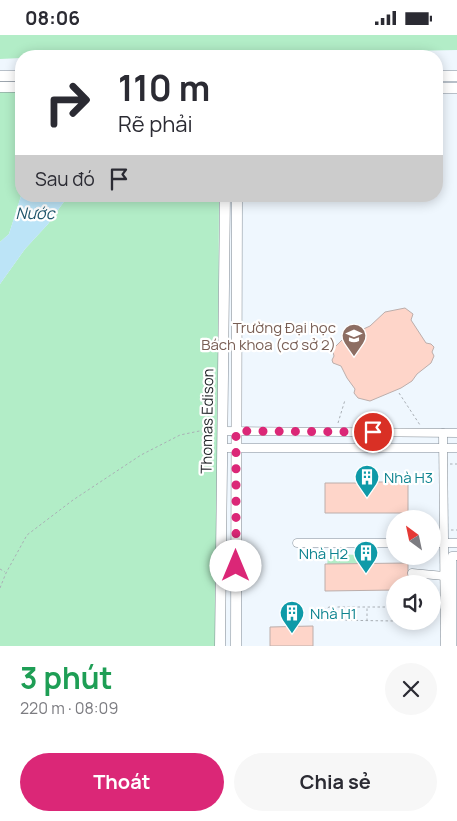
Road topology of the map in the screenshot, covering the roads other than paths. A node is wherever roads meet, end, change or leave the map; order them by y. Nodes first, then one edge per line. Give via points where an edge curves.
1 (11, 76) edge
2 (443, 76) edge
3 (457, 76) edge
4 (11, 87) edge
5 (443, 88) edge
6 (457, 88) edge
7 (224, 202) edge
8 (237, 202) edge
9 (222, 428) junction
10 (236, 431) junction
11 (329, 431) junction
12 (443, 433) junction
13 (457, 433) edge
14 (237, 447) junction
15 (330, 447) junction
16 (222, 448) junction
17 (443, 448) junction
18 (457, 448) edge
19 (297, 543) dead end
20 (386, 543) edge
21 (444, 543) junction
22 (457, 543) edge
23 (457, 556) edge
24 (412, 573) dead end
25 (444, 575) junction
26 (455, 617) edge
27 (220, 646) edge
28 (236, 646) edge
29 (445, 646) edge
30 (452, 646) edge

1 - 4 street
2 - 3 street
5 - 6 street
7 - 9 street, Thomas Edison
8 - 10 street, Thomas Edison
9 - 10 street
9 - 16 street, Thomas Edison
10 - 11 street
10 - 14 street, Thomas Edison
11 - 12 street
11 - 15 street
12 - 13 street
12 - 17 street
14 - 15 street
14 - 16 street
14 - 28 street, Thomas Edison
15 - 17 street
16 - 27 street, Thomas Edison
17 - 18 street
17 - 21 street
19 - 20 street
21 - 22 street
21 - 25 street
23 - 26 street via 452,556
24 - 25 street
25 - 29 street
26 - 30 street

